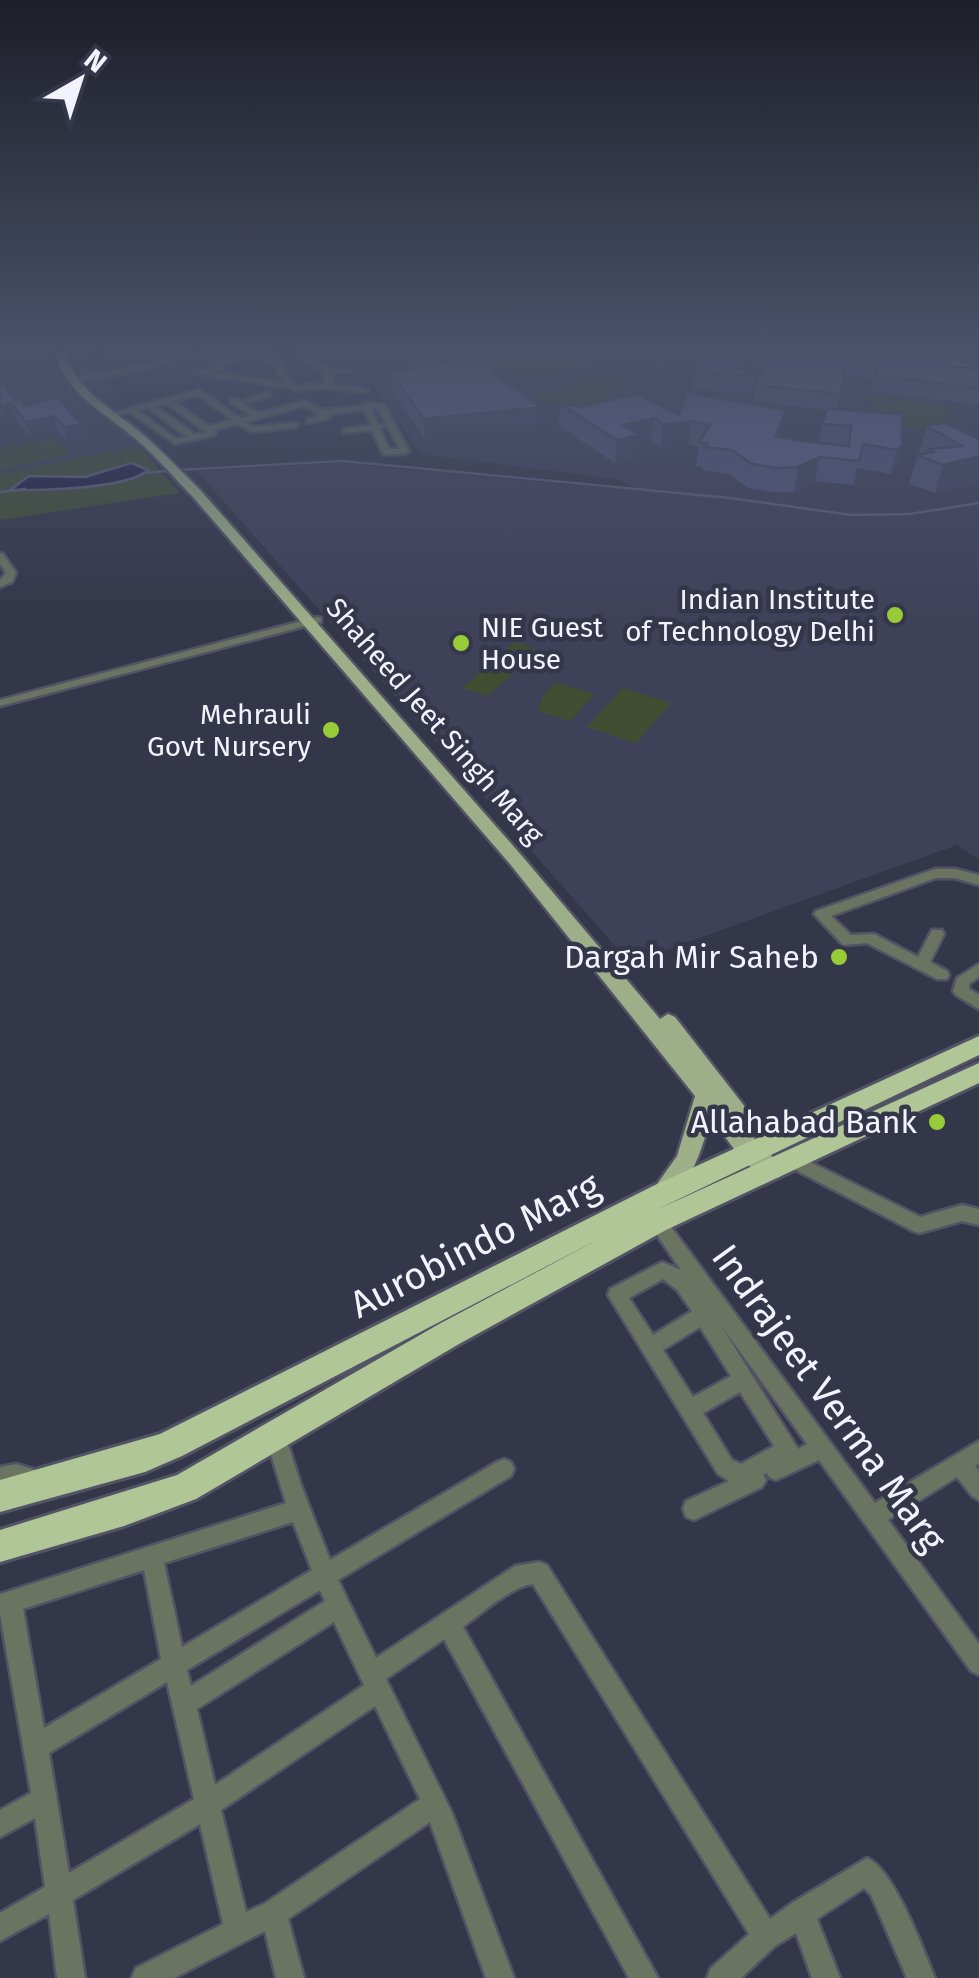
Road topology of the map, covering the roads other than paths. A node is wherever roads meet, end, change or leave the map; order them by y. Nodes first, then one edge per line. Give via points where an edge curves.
1 (149, 440) edge
2 (369, 440) edge
3 (381, 440) edge
4 (399, 440) edge
5 (372, 446) dead end
6 (0, 556) edge
7 (0, 584) edge
8 (313, 622) junction
9 (0, 703) edge
10 (979, 880) edge
11 (936, 934) dead end
12 (921, 965) junction
13 (979, 969) edge
14 (942, 976) dead end
15 (979, 1003) edge
16 (979, 1046) edge
17 (979, 1072) edge
18 (706, 1096) junction
19 (771, 1158) junction
20 (660, 1208) junction
21 (979, 1217) edge
22 (713, 1318) junction
23 (650, 1347) junction
24 (746, 1379) junction
25 (690, 1410) junction
26 (276, 1438) junction
27 (822, 1448) junction
28 (979, 1451) edge
29 (960, 1463) junction
30 (504, 1469) dead end
31 (0, 1477) edge
32 (52, 1482) junction
33 (979, 1488) edge
34 (0, 1496) edge
35 (694, 1509) dead end
36 (298, 1510) junction
37 (872, 1517) junction
38 (0, 1546) edge
39 (152, 1557) junction
40 (327, 1574) junction
41 (5, 1603) edge
42 (340, 1605) junction
43 (449, 1625) junction
44 (979, 1663) edge
45 (174, 1664) junction
46 (374, 1683) junction
47 (185, 1703) junction
48 (36, 1746) junction
49 (45, 1799) junction
50 (209, 1804) junction
51 (435, 1804) junction
52 (0, 1824) edge
53 (60, 1892) junction
54 (800, 1912) junction
55 (273, 1913) junction
56 (0, 1928) edge
57 (238, 1932) junction
58 (766, 1937) junction
59 (724, 1977) edge
60 (71, 1978) edge
61 (146, 1978) edge
62 (290, 1978) edge
63 (500, 1978) edge
64 (644, 1978) edge
65 (826, 1978) edge
66 (921, 1978) edge

1 - 8 main road, Shaheed Jeet Singh Marg
2 - 5 street
3 - 4 street via 386,452 404,451
6 - 7 street via 11,574
8 - 9 street
8 - 18 main road, Shaheed Jeet Singh Marg via 599,957
8 - 19 main road, Shaheed Jeet Singh Marg via 622,967
10 - 12 street via 935,874 816,908 848,940 869,938
11 - 12 street
12 - 14 street
13 - 15 street via 960,992
16 - 19 highway, Aurobindo Marg
17 - 19 highway, Aurobindo Marg
18 - 19 main road, Shaheed Jeet Singh Marg
18 - 20 main road via 687,1160
19 - 20 highway, Aurobindo Marg
19 - 20 highway, Aurobindo Marg via 738,1183
19 - 21 street via 919,1225 962,1214
20 - 22 street, Indrajeet Verma Marg
20 - 26 highway, Aurobindo Marg
20 - 32 highway, Aurobindo Marg via 171,1445
22 - 23 street
22 - 23 street via 683,1282 662,1270 617,1295
22 - 24 street
22 - 27 street, Indrajeet Verma Marg
23 - 25 street
24 - 25 street
24 - 25 street via 786,1441 786,1454 733,1474
26 - 36 street
26 - 38 highway, Aurobindo Marg via 184,1488
27 - 35 street
27 - 37 street, Indrajeet Verma Marg
28 - 29 street
29 - 33 street
29 - 37 street
30 - 40 street
31 - 32 street
32 - 34 highway, Aurobindo Marg
36 - 39 street
36 - 40 street
37 - 44 street, Indrajeet Verma Marg
39 - 41 street
39 - 45 street
40 - 42 street
40 - 45 street
41 - 48 street
42 - 46 street
42 - 47 street
43 - 46 street
43 - 58 street via 523,1574 543,1577
43 - 64 street
45 - 47 street
45 - 48 street
46 - 50 street
46 - 51 street
47 - 50 street
48 - 49 street
49 - 52 street
49 - 53 street
50 - 53 street
50 - 57 street
51 - 55 street
51 - 63 street
53 - 56 street
53 - 60 street
54 - 58 street
54 - 65 street
54 - 66 street via 871,1872
55 - 57 street
55 - 62 street
57 - 61 street
58 - 59 street

